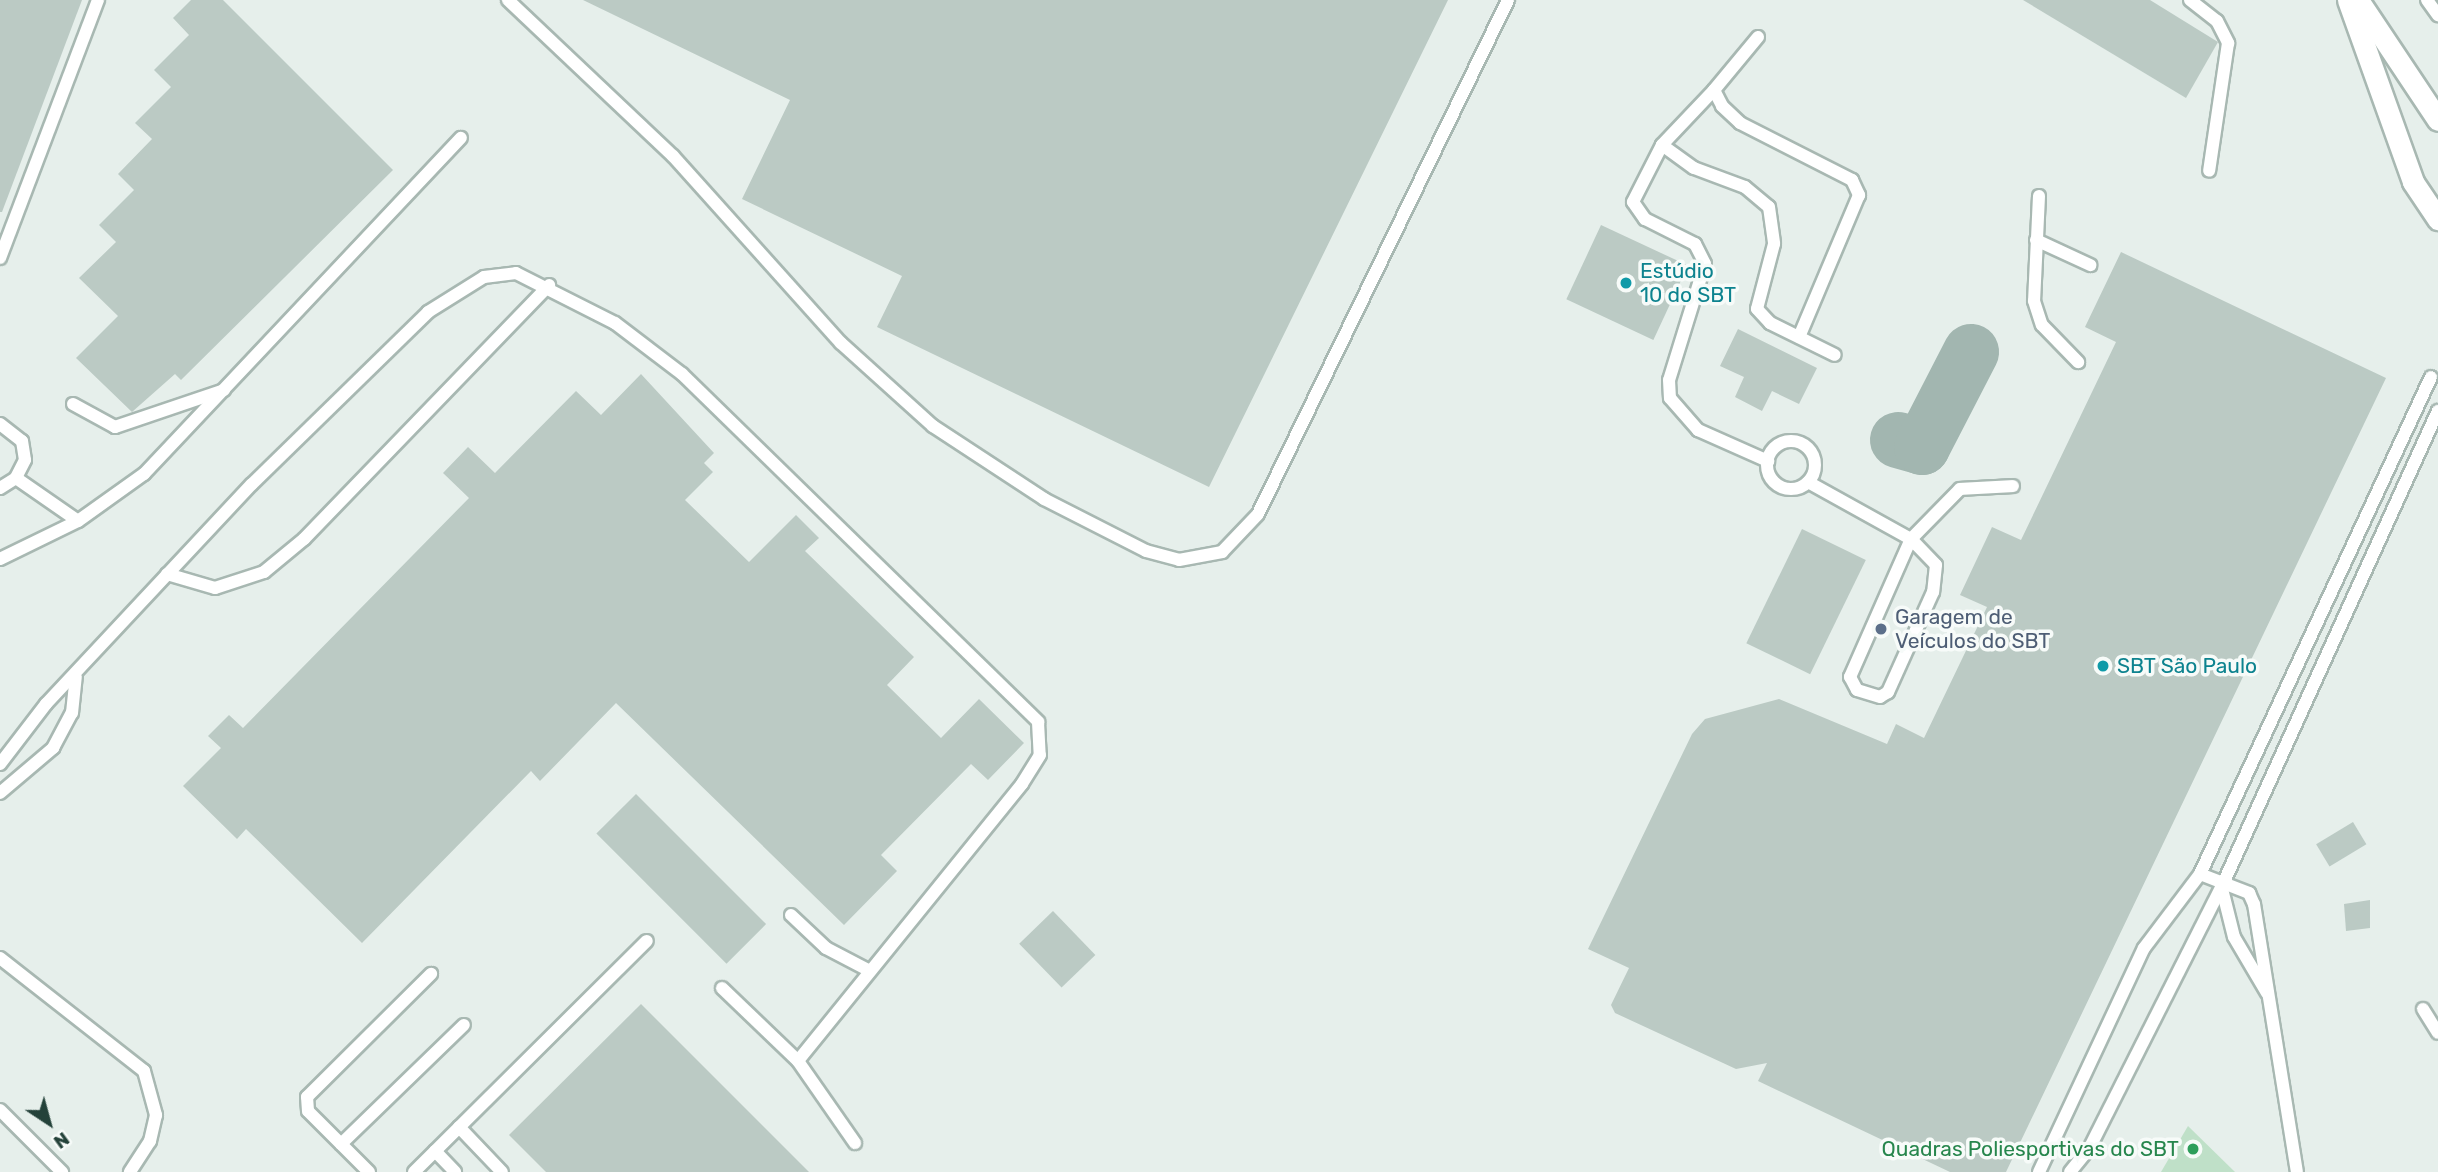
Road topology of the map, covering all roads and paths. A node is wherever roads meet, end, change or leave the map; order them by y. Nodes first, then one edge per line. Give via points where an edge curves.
1 (99, 0) edge
2 (508, 0) edge
3 (1508, 0) edge
4 (2190, 0) edge
5 (2348, 0) edge
6 (2358, 0) edge
7 (2427, 0) edge
8 (2438, 15) edge
9 (1758, 37) dead end
10 (1714, 90) junction
11 (2438, 120) edge
12 (461, 138) dead end
13 (1662, 145) junction
14 (2209, 171) dead end
15 (2039, 196) dead end
16 (2436, 215) edge
17 (2036, 240) junction
18 (0, 258) edge
19 (2091, 265) dead end
20 (549, 285) junction
21 (1799, 337) junction
22 (1835, 355) dead end
23 (2078, 362) dead end
24 (2431, 377) dead end
25 (227, 389) junction
26 (73, 404) dead end
27 (2438, 411) edge
28 (3, 424) edge
29 (1768, 461) junction
30 (16, 478) junction
31 (1808, 482) junction
32 (2013, 486) dead end
33 (0, 488) edge
34 (78, 522) junction
35 (1911, 539) junction
36 (0, 559) edge
37 (167, 574) junction
38 (76, 677) junction
39 (0, 764) edge
40 (0, 793) edge
41 (2200, 874) junction
42 (2222, 886) junction
43 (791, 915) dead end
44 (647, 941) dead end
45 (0, 958) edge
46 (868, 970) junction
47 (431, 974) dead end
48 (722, 988) dead end
49 (2270, 1000) junction
50 (2423, 1009) dead end
51 (464, 1025) dead end
52 (2438, 1033) edge
53 (798, 1061) junction
54 (0, 1110) edge
55 (459, 1127) junction
56 (855, 1143) dead end
57 (341, 1144) junction
58 (435, 1151) junction
59 (62, 1172) edge
60 (130, 1172) edge
61 (369, 1172) edge
62 (414, 1172) edge
63 (455, 1172) edge
64 (502, 1172) edge
65 (2039, 1172) edge
66 (2070, 1172) edge
67 (2297, 1172) edge

1 - 18 lane
2 - 3 lane via 673,156 841,343 933,426 1044,499 1146,551 1179,560 1222,552 1258,514
4 - 14 lane via 2217,21 2228,43
5 - 16 street via 2413,182
6 - 11 street
7 - 8 lane
9 - 10 lane
10 - 13 lane
10 - 21 lane via 1740,122 1835,170 1859,195
12 - 25 lane
13 - 21 lane via 1694,168 1745,187 1769,207 1774,244 1757,309
13 - 29 lane via 1633,202 1645,219 1695,244 1705,264 1669,380 1670,398 1698,430
15 - 17 lane
17 - 19 lane
17 - 23 lane via 2034,301 2042,325
20 - 37 lane via 516,273 484,277 452,294
20 - 37 lane via 304,539 264,572 215,588
20 - 46 lane via 615,323 691,383 1038,722 1040,755 1022,784
21 - 22 lane
24 - 41 lane
25 - 26 lane via 115,427
25 - 34 lane via 144,474
27 - 42 lane
28 - 30 lane via 25,450
29 - 31 lane via 1771,479 1780,486
29 - 31 lane via 1784,442 1803,444 1814,464
30 - 33 lane
30 - 34 lane
31 - 35 lane
32 - 35 lane via 1960,489
34 - 36 lane
35 - 35 lane via 1850,677 1857,690 1880,697 1888,692 1936,579 1932,556
37 - 38 lane
38 - 39 lane
38 - 40 lane via 72,713 59,738
41 - 42 lane
41 - 65 lane via 2144,948
42 - 49 lane via 2234,937
42 - 49 lane via 2249,893 2254,904
42 - 66 lane via 2090,1147
43 - 46 lane via 826,948
44 - 55 lane
45 - 60 lane via 144,1071 156,1115 150,1140
46 - 53 lane
47 - 57 lane via 307,1097 307,1111
48 - 53 lane
49 - 67 lane
50 - 52 lane
51 - 57 lane
53 - 56 lane
54 - 59 lane
55 - 58 lane
55 - 64 lane
57 - 61 lane
58 - 62 lane
58 - 63 lane

